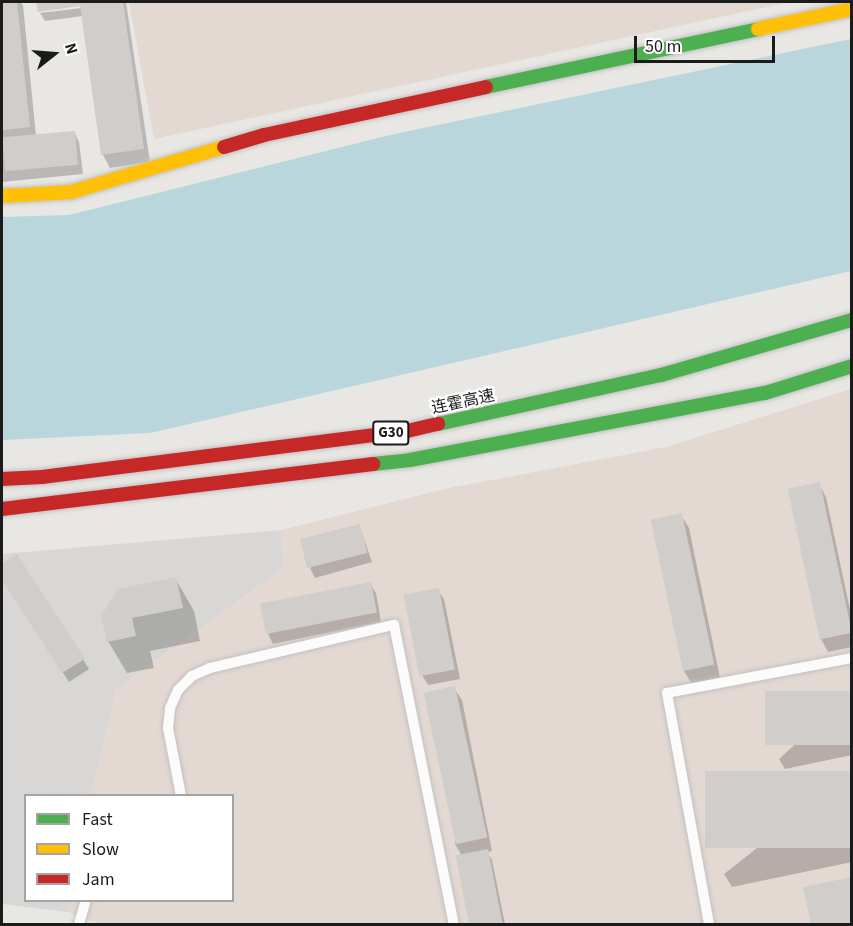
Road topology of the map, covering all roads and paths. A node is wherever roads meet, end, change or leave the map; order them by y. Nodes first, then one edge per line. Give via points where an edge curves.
1 (852, 9) edge
2 (2, 196) edge
3 (852, 320) edge
4 (852, 366) edge
5 (2, 479) edge
6 (2, 509) edge
7 (852, 658) edge
8 (181, 794) edge
9 (86, 902) edge
10 (80, 924) edge
11 (454, 924) edge
12 (709, 924) edge

1 - 2 main road via 264,135 71,192
3 - 5 main road, 连霍高速 / G30 via 662,375 406,431
4 - 6 main road, G30 via 765,393 410,460
7 - 12 lane via 668,693
8 - 11 lane via 168,728 170,708 178,690 192,676 210,668 394,625
9 - 10 lane

